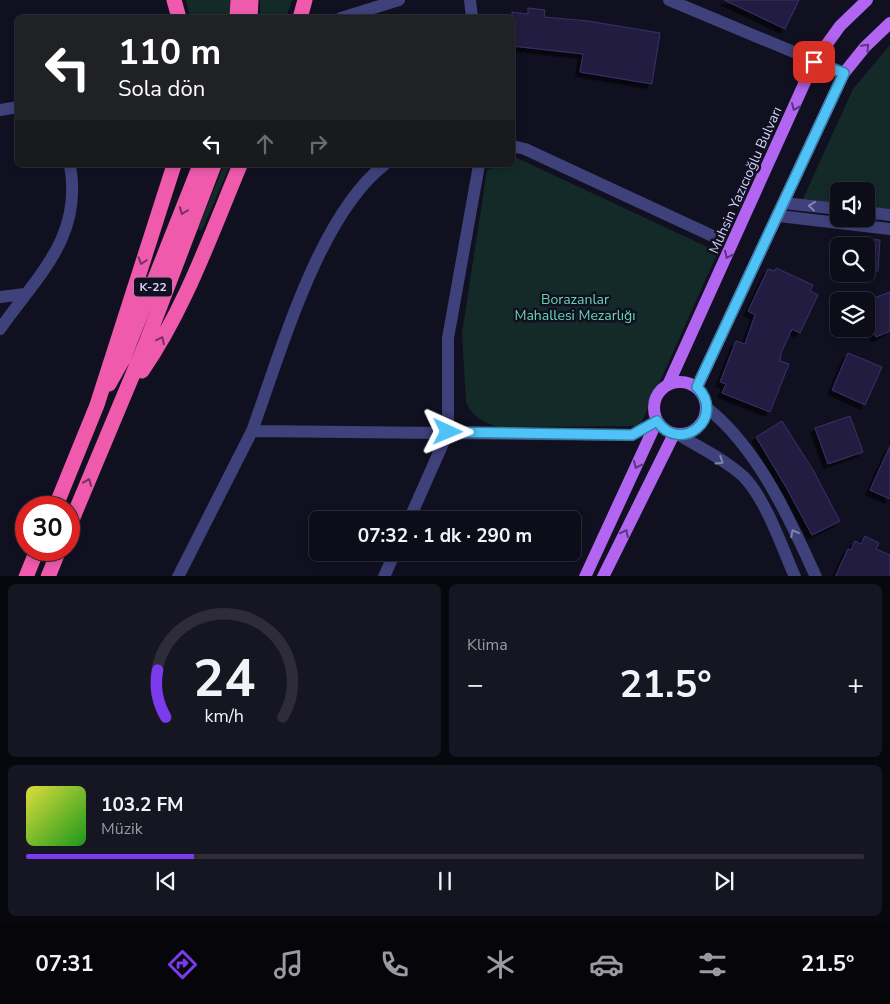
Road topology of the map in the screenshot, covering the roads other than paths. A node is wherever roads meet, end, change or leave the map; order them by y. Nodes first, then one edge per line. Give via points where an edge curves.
1 (174, 0) edge
2 (238, 0) edge
3 (251, 0) edge
4 (305, 0) edge
5 (399, 0) edge
6 (470, 0) edge
7 (669, 0) edge
8 (867, 0) edge
9 (178, 15) edge
10 (237, 15) edge
11 (250, 15) edge
12 (301, 15) edge
13 (351, 15) edge
14 (472, 15) edge
15 (890, 23) edge
16 (814, 62) junction
17 (844, 73) junction
18 (15, 108) edge
19 (0, 110) edge
20 (515, 147) edge
21 (70, 167) edge
22 (173, 167) edge
23 (199, 167) edge
24 (213, 167) edge
25 (239, 167) edge
26 (382, 167) edge
27 (479, 167) edge
28 (784, 203) junction
29 (830, 208) edge
30 (875, 213) edge
31 (890, 215) edge
32 (778, 216) junction
33 (890, 229) edge
34 (717, 238) dead end
35 (24, 294) junction
36 (0, 297) edge
37 (0, 329) edge
38 (668, 385) junction
39 (697, 387) junction
40 (125, 395) junction
41 (97, 405) junction
42 (707, 408) junction
43 (657, 421) junction
44 (252, 431) junction
45 (448, 432) junction
46 (676, 434) junction
47 (60, 496) edge
48 (80, 501) edge
49 (413, 511) edge
50 (32, 561) edge
51 (54, 561) edge
52 (391, 561) edge
53 (26, 576) edge
54 (48, 576) edge
55 (178, 576) edge
56 (384, 576) edge
57 (585, 576) edge
58 (603, 576) edge
59 (795, 576) edge
60 (816, 576) edge

1 - 9 highway
2 - 10 highway
3 - 11 highway
4 - 12 highway
5 - 13 street
6 - 14 street
7 - 16 street
8 - 16 main road, Muhsin Yazıcıoğlu Bulvarı via 840,26
17 -> 15 main road
16 - 17 street
16 -> 38 main road, Muhsin Yazıcıoğlu Bulvarı
17 - 28 main road
18 - 19 street
20 - 34 street
21 - 35 street via 72,201 59,248
22 -> 41 highway
23 -> 41 highway, K-22 via 124,359
24 - 40 highway, K-22
40 -> 25 highway via 156,351 197,267
26 - 44 street via 356,194 329,236 309,277
27 - 45 street via 448,338
29 -> 28 street
28 - 32 main road
30 - 31 street
32 - 33 street
32 - 39 main road
35 - 36 street
35 - 37 street
38 - 39 main road via 682,382
38 - 43 main road via 656,397 654,413
39 - 42 main road
48 -> 40 highway
41 - 47 highway
42 - 46 main road via 699,428 686,434
60 -> 42 street via 760,467 725,422
43 - 45 street via 632,435
43 - 46 main road via 664,429
43 -> 57 main road
44 - 45 street
44 - 55 street
45 - 49 street
58 -> 46 main road
46 -> 59 street via 745,478 768,515
50 - 53 highway
51 - 54 highway
52 - 56 street

